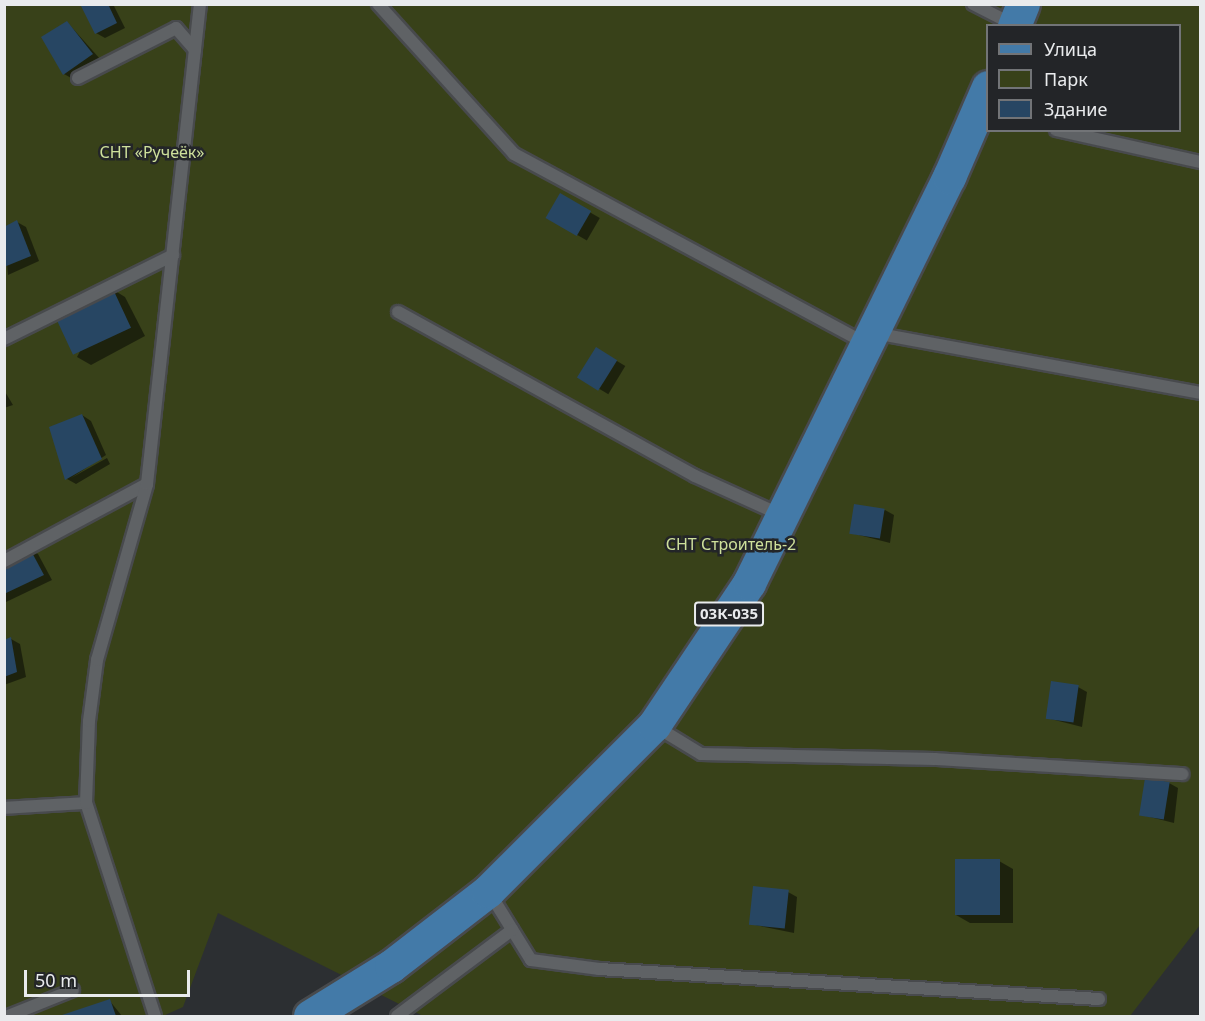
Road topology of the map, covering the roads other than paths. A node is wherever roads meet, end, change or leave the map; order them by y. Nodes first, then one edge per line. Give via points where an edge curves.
1 (200, 4) edge
2 (378, 4) edge
3 (972, 4) edge
4 (1023, 4) edge
5 (1012, 24) edge
6 (1014, 24) edge
7 (195, 50) junction
8 (78, 78) dead end
9 (985, 99) edge
10 (1065, 132) edge
11 (1200, 162) edge
12 (172, 255) junction
13 (398, 312) dead end
14 (868, 338) junction
15 (4, 339) edge
16 (1200, 393) edge
17 (147, 484) junction
18 (782, 516) junction
19 (4, 561) edge
20 (654, 725) junction
21 (1183, 774) dead end
22 (86, 803) junction
23 (4, 808) edge
24 (488, 891) junction
25 (512, 930) junction
26 (73, 990) dead end
27 (1099, 999) dead end
28 (8, 1017) edge
29 (155, 1017) edge
30 (310, 1017) edge
31 (397, 1017) edge

1 - 7 lane
2 - 14 lane via 514,154
3 - 5 lane
4 - 6 main road
7 - 8 lane via 176,28
7 - 12 lane
9 - 14 main road, 03К-035
10 - 11 lane
12 - 15 lane
12 - 17 lane
13 - 18 lane via 695,476
14 - 16 lane
14 - 18 main road, 03К-035
17 - 19 lane
17 - 22 lane via 97,660
18 - 20 main road, 03К-035 via 749,583
20 - 21 lane via 701,754 935,759
20 - 24 main road, 03К-035
22 - 23 lane
22 - 29 lane
24 - 25 lane
24 - 30 main road, 03К-035 via 392,966
25 - 27 lane via 531,960 599,969
25 - 31 lane
26 - 28 lane

